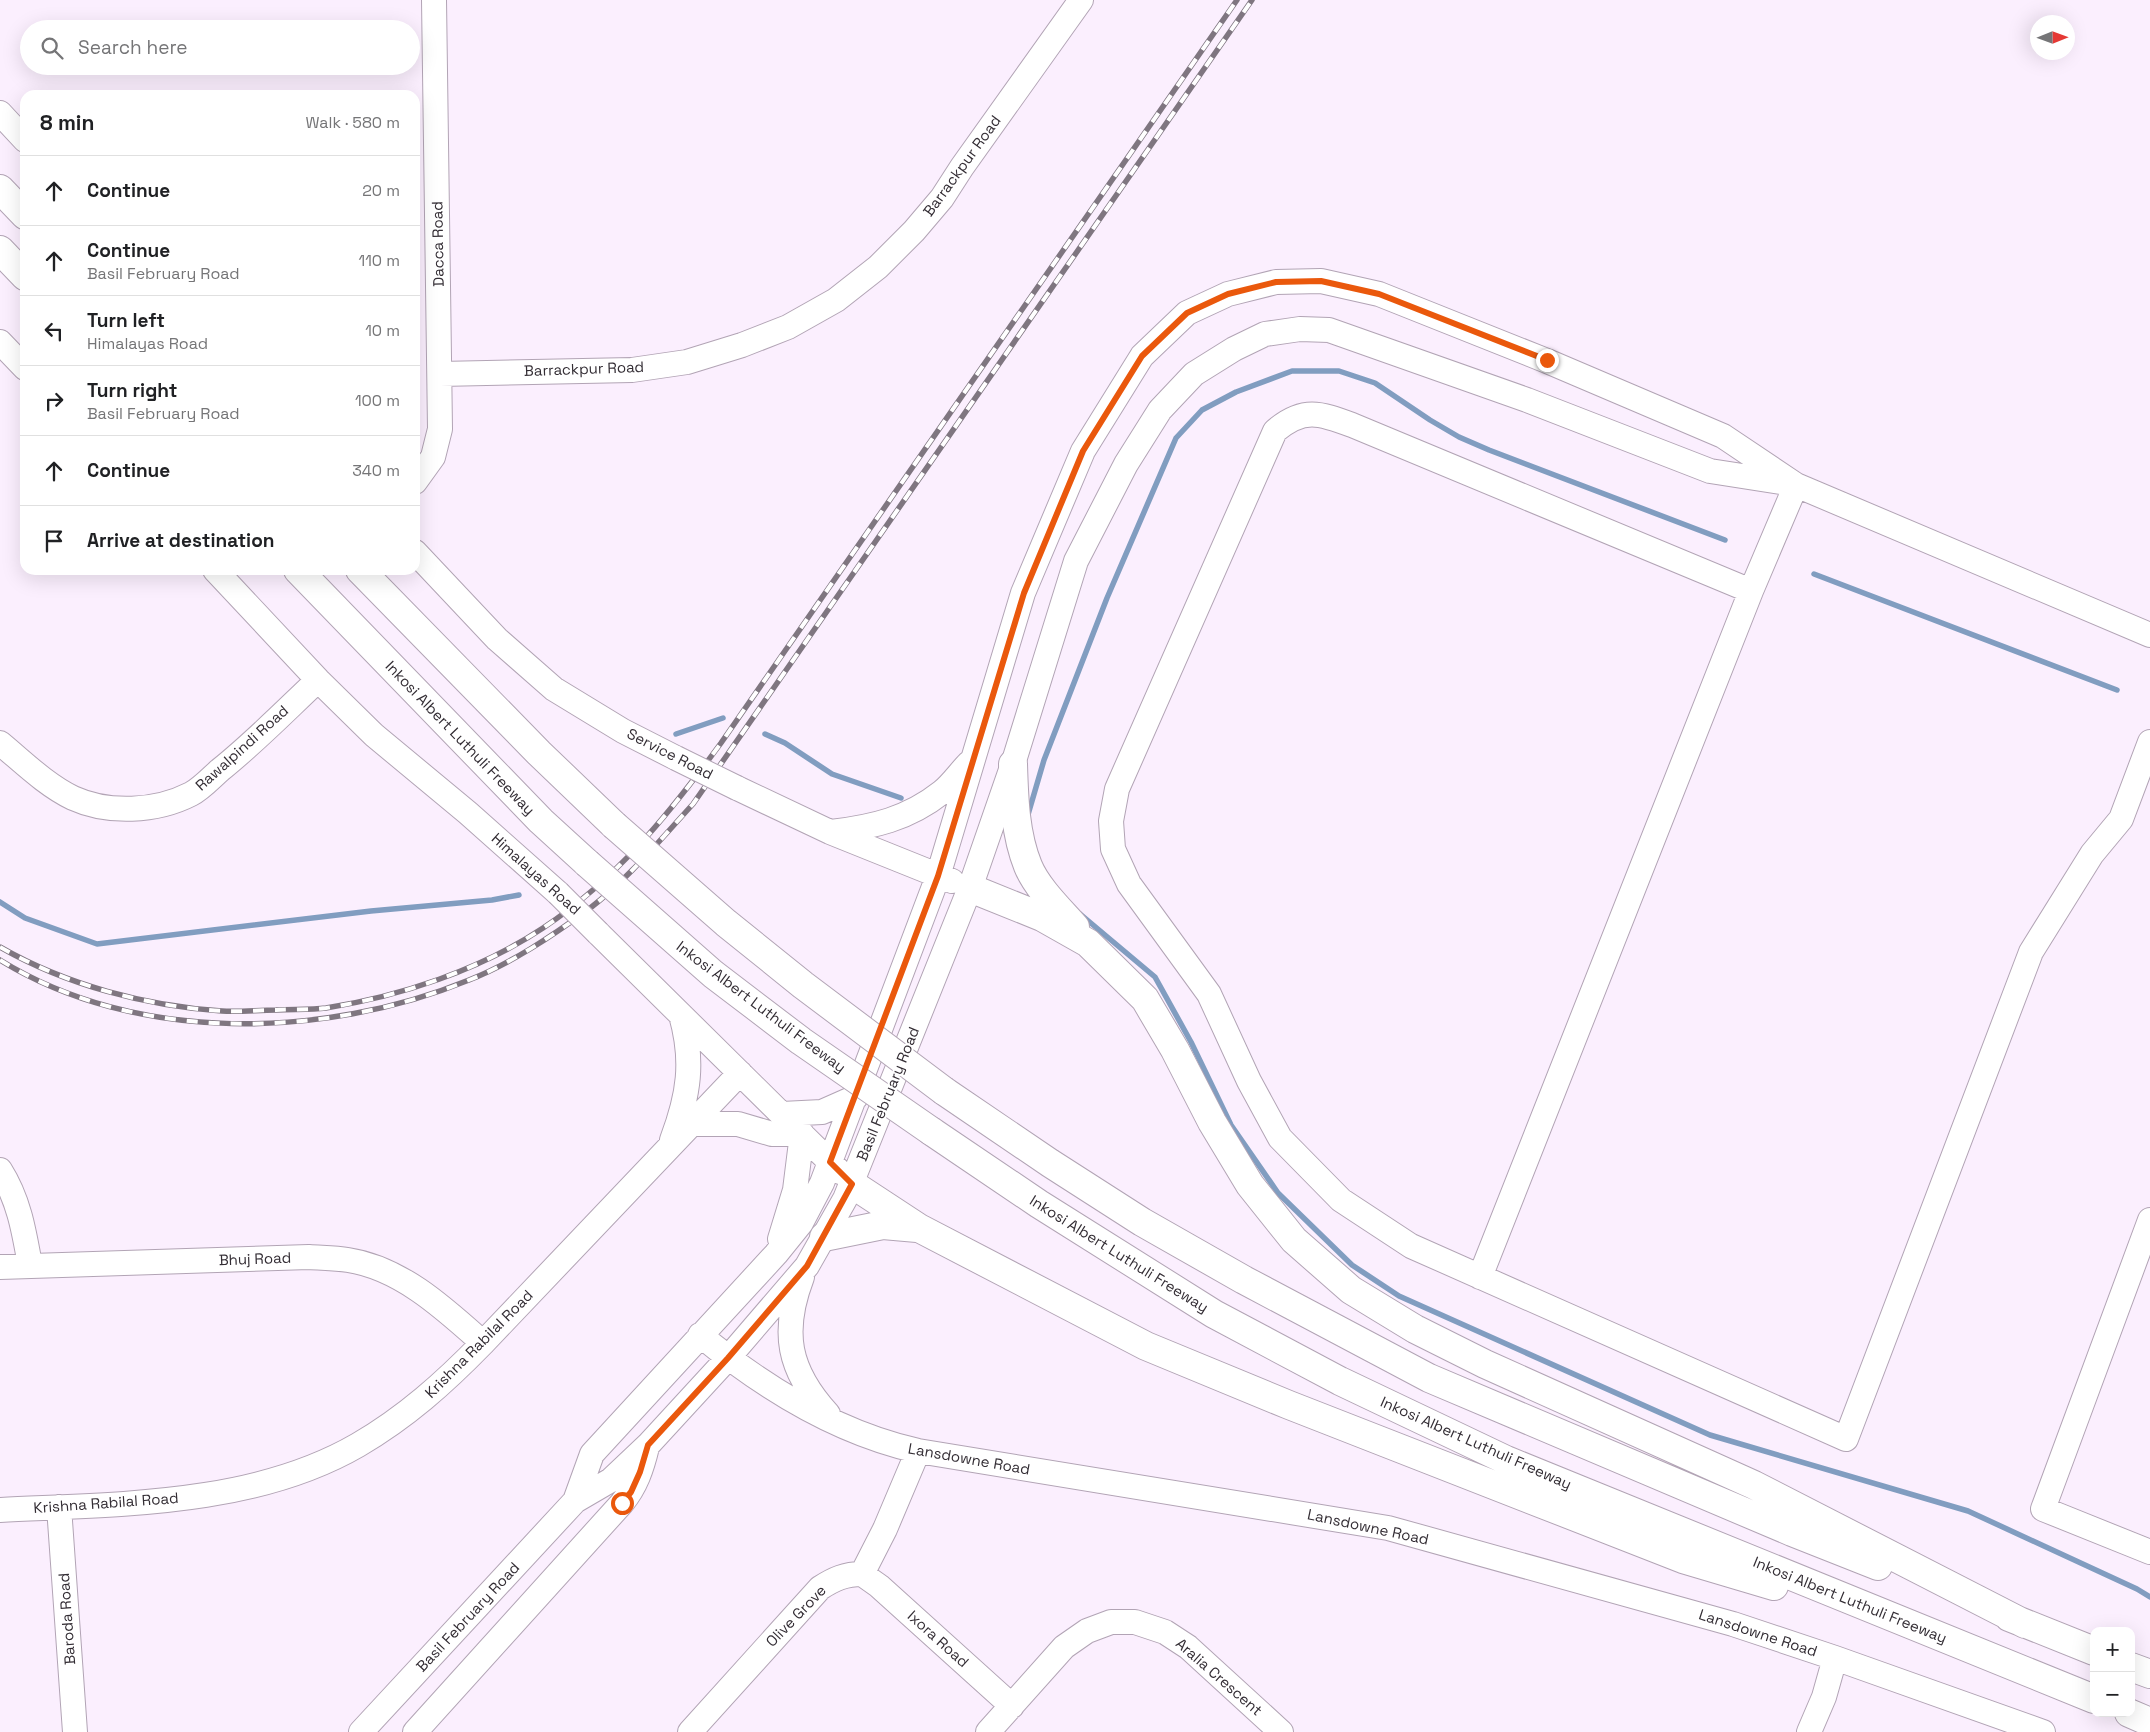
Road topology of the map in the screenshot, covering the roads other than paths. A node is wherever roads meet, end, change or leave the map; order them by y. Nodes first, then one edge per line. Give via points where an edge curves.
1 (434, 0) edge
2 (1081, 0) edge
3 (0, 113) edge
4 (20, 135) edge
5 (0, 189) edge
6 (20, 210) edge
7 (0, 250) edge
8 (0, 256) edge
9 (20, 272) edge
10 (20, 273) edge
11 (0, 342) edge
12 (20, 363) edge
13 (440, 374) junction
14 (420, 475) edge
15 (1796, 485) junction
16 (420, 557) edge
17 (220, 575) edge
18 (303, 575) edge
19 (365, 575) edge
20 (1751, 591) junction
21 (2150, 635) edge
22 (318, 680) junction
23 (2150, 742) edge
24 (0, 743) edge
25 (973, 758) junction
26 (1013, 764) junction
27 (830, 832) junction
28 (938, 876) junction
29 (970, 888) junction
30 (1088, 943) junction
31 (681, 1015) junction
32 (740, 1073) junction
33 (856, 1097) junction
34 (782, 1114) junction
35 (691, 1124) junction
36 (802, 1134) junction
37 (669, 1148) junction
38 (830, 1162) junction
39 (0, 1170) edge
40 (852, 1184) junction
41 (2150, 1220) edge
42 (919, 1228) junction
43 (824, 1237) junction
44 (776, 1254) junction
45 (30, 1265) junction
46 (807, 1266) junction
47 (0, 1267) edge
48 (1480, 1277) junction
49 (700, 1335) junction
50 (483, 1343) junction
51 (728, 1358) junction
52 (837, 1424) junction
53 (648, 1445) junction
54 (918, 1451) junction
55 (575, 1501) junction
56 (59, 1507) junction
57 (0, 1510) edge
58 (2150, 1552) edge
59 (862, 1574) junction
60 (2025, 1624) junction
61 (1926, 1632) junction
62 (2090, 1649) edge
63 (1835, 1658) junction
64 (2135, 1668) edge
65 (2150, 1674) edge
66 (2090, 1697) edge
67 (1012, 1706) junction
68 (2135, 1716) edge
69 (2150, 1722) edge
70 (75, 1732) edge
71 (361, 1732) edge
72 (415, 1732) edge
73 (690, 1732) edge
74 (988, 1732) edge
75 (1281, 1732) edge
76 (1809, 1732) edge
77 (2043, 1732) edge

1 - 13 street, Dacca Road
2 - 13 street, Barrackpur Road via 942,198 878,266 836,300 788,327 687,362 632,370
3 - 4 street
5 - 6 highway
7 - 9 highway
8 - 10 highway
11 - 12 street
13 - 14 street, Dacca Road via 440,429 433,457
15 - 20 street
15 - 21 street
15 - 25 street, Basil February Road via 1723,436 1547,360 1379,294 1321,281 1276,282 1228,294 1187,313 1142,356 1083,451 1024,593
15 - 26 street, Basil February Road via 1710,470 1527,400 1329,330 1300,329 1265,334 1194,374 1160,410 1126,464 1076,561
16 - 27 street, Service Road, bridge via 497,639 554,689 623,731
17 - 22 street, Himalayas Road
18 - 61 highway, Inkosi Albert Luthuli Freeway, bridge via 541,821 713,974 801,1041 1039,1204 1206,1309 1340,1381 1506,1460
19 - 60 highway, bridge via 614,825 734,930 944,1091 1142,1222 1429,1378 1792,1532
20 - 48 street
20 - 48 street via 1352,425 1323,414 1302,415 1286,421 1275,431 1117,789 1111,821 1113,849 1129,884 1209,994 1249,1081 1280,1138 1341,1200 1411,1246
22 - 24 street, Rawalpindi Road via 244,751 192,794 157,806 99,807 73,798 55,788
22 - 31 street, Himalayas Road, bridge via 374,735 558,893
23 - 48 street via 2121,819 2092,854 2031,952 1846,1439
25 - 27 street via 943,791 890,822
25 - 28 street, Basil February Road
26 - 29 street, Basil February Road
26 - 30 highway via 1016,817 1029,867 1052,901
27 - 28 street, Service Road
28 - 29 street, Service Road
28 - 33 street, Basil February Road
29 - 30 highway via 1042,917
29 - 40 street, Basil February Road
30 - 60 highway via 1145,999 1250,1184 1294,1240 1351,1290 1415,1329 1485,1364 1754,1485
31 - 32 street, Himalayas Road
31 - 37 street via 689,1058 689,1081
32 - 34 street, Himalayas Road
32 - 35 street, Krishna Rabilal Road
33 - 34 street via 822,1112
33 - 38 street, Basil February Road
34 - 36 street, Himalayas Road
35 - 36 street via 738,1124 772,1134
35 - 37 street, Krishna Rabilal Road
36 - 38 street, Himalayas Road
36 - 44 street via 795,1190
37 - 50 street, Krishna Rabilal Road
38 - 40 street, Himalayas Road
38 - 44 street, Basil February Road via 801,1223
39 - 45 street via 11,1187 21,1216
40 - 42 highway
40 - 43 street, Basil February Road
41 - 58 street via 2043,1509
42 - 43 highway via 883,1225
42 - 61 highway via 1146,1346 1289,1405 1683,1559
43 - 46 street, Basil February Road
44 - 49 street, Basil February Road
45 - 47 street, Bhuj Road
45 - 50 street, Bhuj Road via 309,1257 349,1260 382,1270 413,1287
46 - 51 street, Basil February Road
46 - 52 street via 790,1320 793,1356 805,1384
49 - 51 street, Lansdowne Road
49 - 55 street, Basil February Road via 592,1454
50 - 56 street, Krishna Rabilal Road via 440,1387 402,1417 357,1446 316,1465 219,1492 158,1501
51 - 52 street, Lansdowne Road
51 - 53 street, Basil February Road
52 - 54 street, Lansdowne Road via 886,1444
53 - 55 street, Basil February Road via 612,1480
53 - 72 street via 631,1492
54 - 59 street
54 - 63 street, Lansdowne Road via 1388,1528 1733,1624
55 - 71 street, Basil February Road
56 - 57 street, Krishna Rabilal Road
56 - 70 street, Baroda Road
59 - 67 street, Ixora Road
59 - 73 street, Olive Grove via 836,1578 820,1588
60 - 62 highway
61 - 66 highway, Inkosi Albert Luthuli Freeway
63 - 76 street via 1824,1697
63 - 77 street, Lansdowne Road
64 - 65 highway
67 - 74 street, Aralia Crescent
67 - 75 street, Aralia Crescent via 1064,1646 1087,1631 1112,1622 1136,1622 1165,1632 1188,1647
68 - 69 highway

